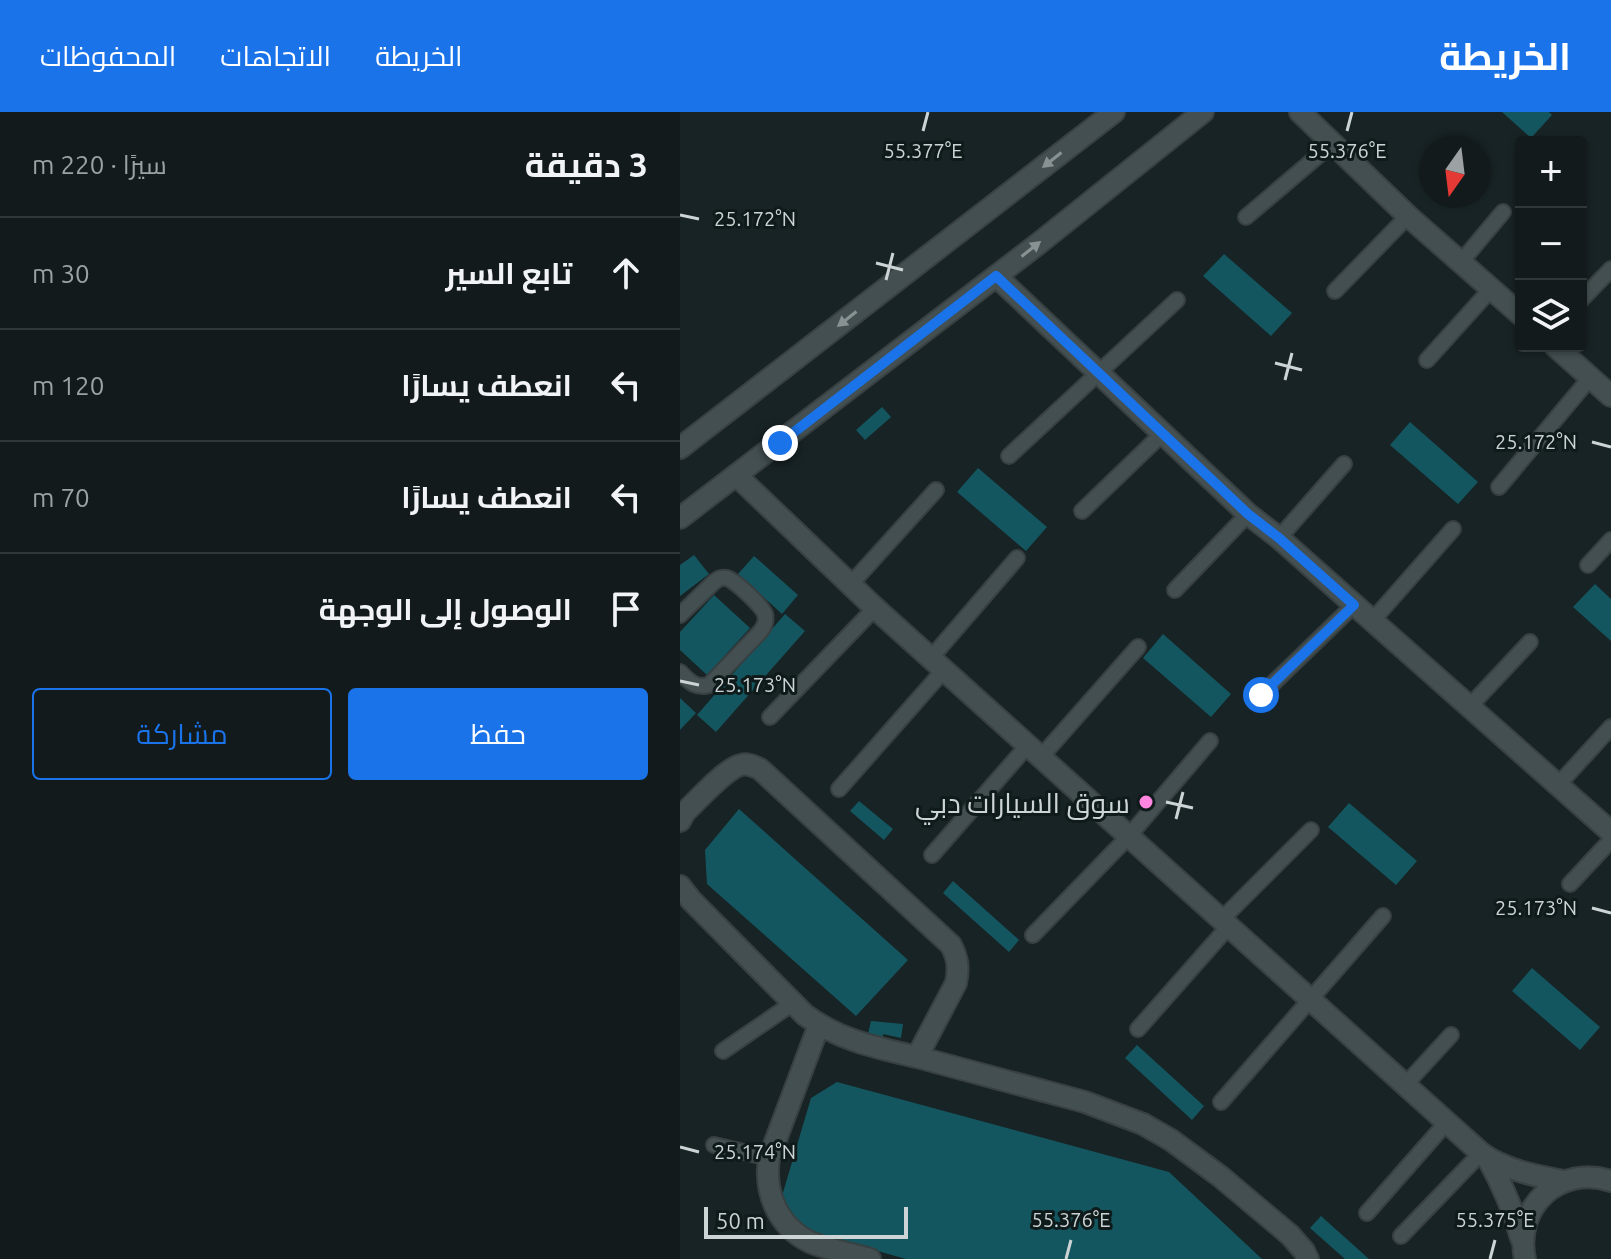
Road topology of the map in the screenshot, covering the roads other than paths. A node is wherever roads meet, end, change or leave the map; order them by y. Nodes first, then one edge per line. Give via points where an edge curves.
1 (1114, 112) edge
2 (1203, 112) edge
3 (1300, 112) edge
4 (1332, 144) junction
5 (1503, 212) dead end
6 (1408, 216) junction
7 (1246, 217) dead end
8 (1461, 262) junction
9 (1611, 269) edge
10 (996, 276) junction
11 (1492, 288) junction
12 (1335, 291) dead end
13 (1587, 294) edge
14 (1177, 300) dead end
15 (1515, 309) edge
16 (1562, 352) edge
17 (1427, 360) dead end
18 (1099, 372) junction
19 (1590, 378) junction
20 (1611, 396) edge
21 (1163, 433) junction
22 (680, 448) edge
23 (1009, 456) dead end
24 (1344, 464) dead end
25 (736, 475) junction
26 (1499, 487) dead end
27 (936, 490) dead end
28 (1082, 511) dead end
29 (1248, 514) junction
30 (680, 518) edge
31 (1453, 529) dead end
32 (1279, 538) junction
33 (1611, 540) edge
34 (1017, 558) dead end
35 (1588, 565) dead end
36 (850, 585) junction
37 (1175, 590) dead end
38 (1354, 605) junction
39 (875, 608) junction
40 (680, 615) edge
41 (1372, 621) junction
42 (1530, 642) dead end
43 (1138, 647) dead end
44 (937, 664) junction
45 (680, 672) edge
46 (1261, 695) dead end
47 (1469, 707) junction
48 (770, 717) dead end
49 (1611, 727) edge
50 (1210, 741) dead end
51 (1034, 751) junction
52 (1558, 785) junction
53 (839, 789) dead end
54 (680, 821) edge
55 (1311, 830) dead end
56 (1611, 832) edge
57 (1129, 836) junction
58 (1611, 840) edge
59 (932, 855) dead end
60 (1570, 884) dead end
61 (680, 886) edge
62 (1383, 916) dead end
63 (1226, 922) junction
64 (1033, 935) dead end
65 (1311, 999) junction
66 (793, 1003) junction
67 (819, 1025) junction
68 (1138, 1029) dead end
69 (1451, 1035) dead end
70 (723, 1051) dead end
71 (917, 1057) junction
72 (1406, 1084) junction
73 (1221, 1102) dead end
74 (1447, 1122) junction
75 (714, 1145) dead end
76 (1484, 1155) junction
77 (769, 1158) junction
78 (1607, 1176) edge
79 (1564, 1181) junction
80 (1367, 1213) dead end
81 (1401, 1236) dead end
82 (1523, 1251) edge
83 (870, 1259) edge
84 (1308, 1259) edge

1 -> 22 street
10 -> 2 street
3 - 4 street
4 - 6 street
4 - 7 lane
5 - 8 lane
6 - 8 street
6 - 12 lane
8 - 11 street
9 - 13 lane
10 - 18 street
10 - 25 street
11 - 15 street
11 - 17 lane
14 - 18 lane
16 - 19 street
18 - 21 street
18 - 23 lane
19 - 20 street
19 - 26 lane
21 - 28 lane
21 - 29 street
24 - 32 lane
25 - 30 street
25 - 36 street
27 - 36 lane
29 - 32 street
29 - 37 lane
31 - 41 lane
32 - 38 street
33 - 35 lane
34 - 44 lane
36 - 39 street
38 - 41 street
38 - 46 lane
39 - 44 street
39 - 48 lane
40 - 45 lane via 714,582 726,578 760,607 766,623 709,685 695,686
41 - 47 street
42 - 47 lane
43 - 51 lane
44 - 51 street
44 - 53 lane
47 - 52 street
49 - 52 lane
50 - 57 lane
51 - 57 street
51 - 59 lane
52 - 56 street
54 - 71 street via 728,770 749,764 942,935 959,970 951,996
55 - 63 lane
57 - 63 street
57 - 64 lane
58 - 60 lane
61 - 66 street
62 - 65 lane
63 - 65 street
63 - 68 lane
65 - 72 street
65 - 73 lane
66 - 67 street
66 - 70 lane
67 - 71 street via 862,1044
67 - 77 street
69 - 72 lane
71 - 84 street via 1085,1102 1143,1124 1221,1177 1290,1235
72 - 74 street
74 - 76 street
74 - 80 lane
75 - 77 lane
76 - 79 street
76 - 81 lane
76 - 82 street via 1514,1213
77 - 83 street via 768,1189 783,1221 811,1242
78 - 79 street
79 - 82 street via 1534,1206 1525,1223

